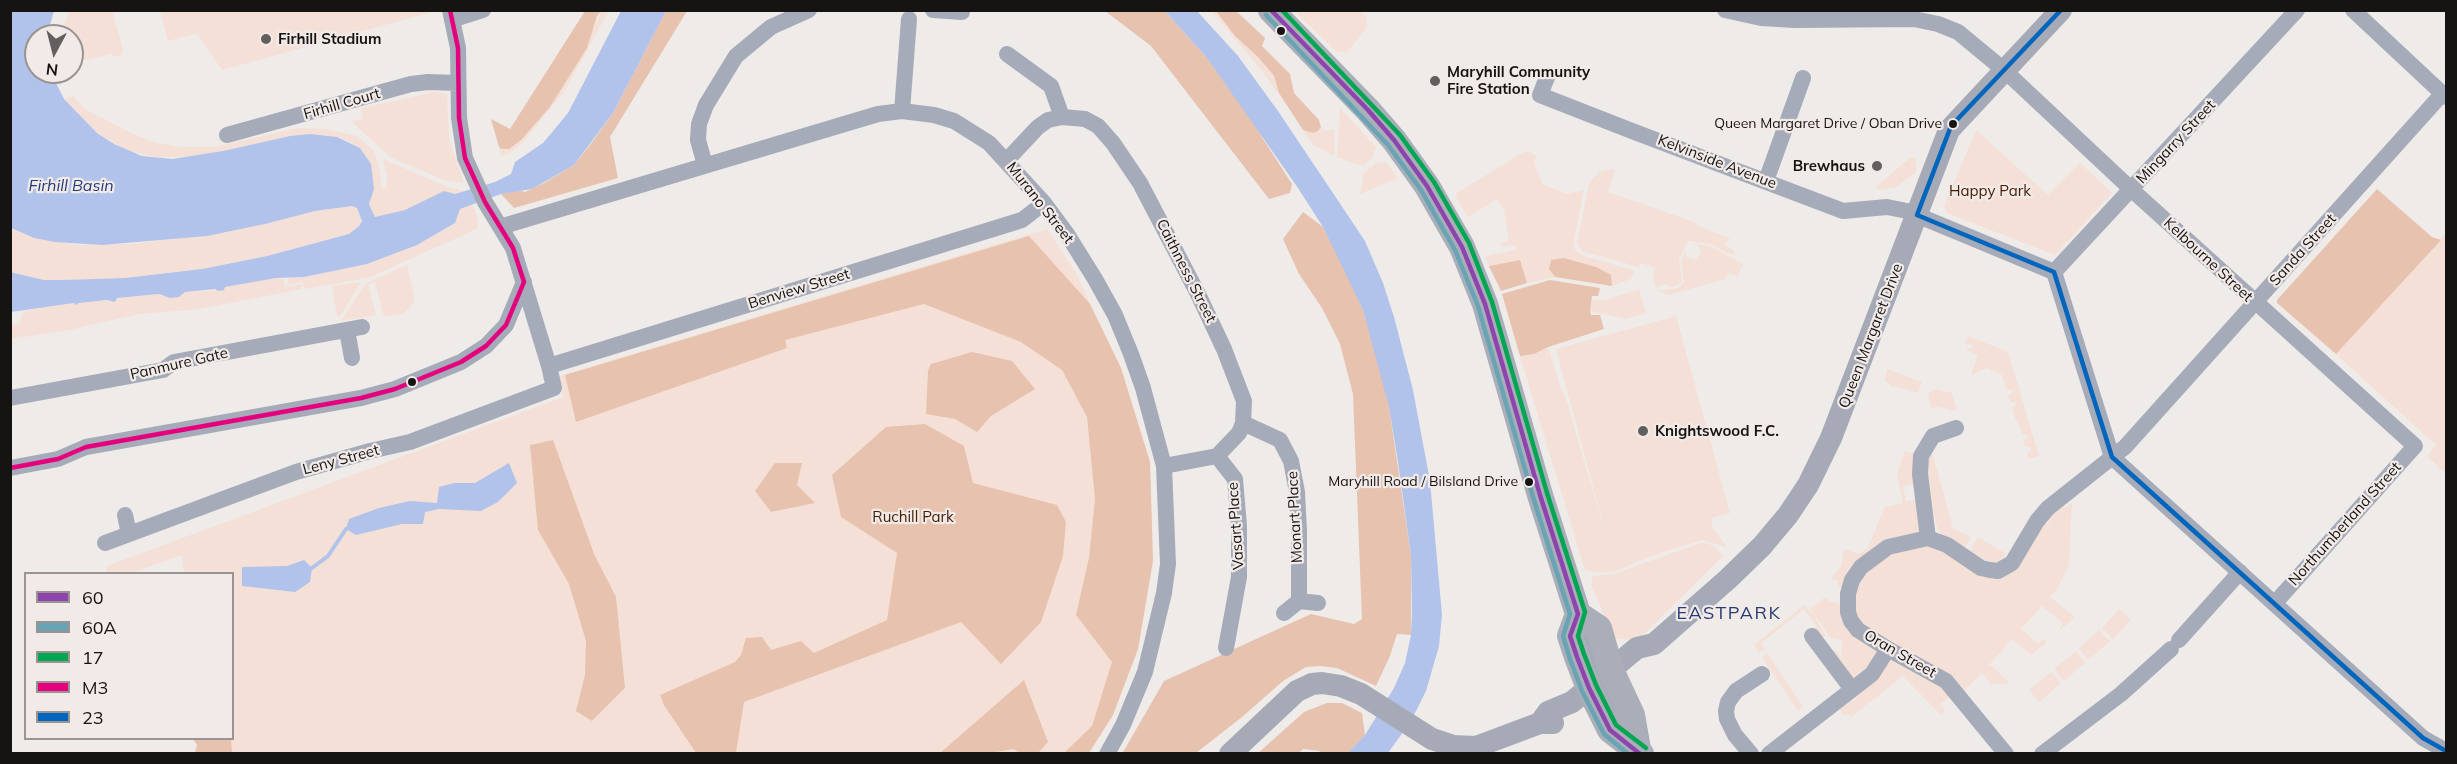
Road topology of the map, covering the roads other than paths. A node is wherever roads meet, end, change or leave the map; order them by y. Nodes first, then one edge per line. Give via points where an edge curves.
1 (483, 10) edge
2 (809, 10) edge
3 (933, 10) edge
4 (1270, 10) edge
5 (1725, 10) edge
6 (2061, 10) edge
7 (2297, 10) edge
8 (2353, 10) edge
9 (962, 12) dead end
10 (908, 13) edge
11 (451, 15) edge
12 (1007, 54) dead end
13 (2004, 70) junction
14 (1548, 75) dead end
15 (1803, 78) dead end
16 (458, 83) junction
17 (2445, 95) edge
18 (902, 111) junction
19 (1062, 117) junction
20 (227, 135) dead end
21 (1007, 160) junction
22 (705, 165) junction
23 (1766, 181) junction
24 (2132, 190) junction
25 (1044, 203) junction
26 (1917, 215) junction
27 (500, 227) junction
28 (2054, 272) junction
29 (524, 282) junction
30 (2255, 303) junction
31 (352, 358) dead end
32 (549, 366) junction
33 (10, 398) edge
34 (1243, 423) junction
35 (1956, 428) dead end
36 (2415, 446) joint
37 (1217, 456) junction
38 (2112, 457) junction
39 (1164, 466) junction
40 (10, 468) edge
41 (125, 515) dead end
42 (129, 534) junction
43 (1928, 538) junction
44 (105, 543) dead end
45 (2240, 572) junction
46 (1299, 601) junction
47 (1318, 603) dead end
48 (2275, 603) junction
49 (1284, 613) dead end
50 (1812, 636) dead end
51 (1226, 648) dead end
52 (1888, 649) junction
53 (1762, 674) dead end
54 (1603, 686) junction
55 (1851, 688) junction
56 (1465, 751) edge
57 (1639, 751) edge
58 (2446, 751) edge
59 (1107, 753) edge
60 (1230, 753) edge
61 (1750, 753) edge
62 (1769, 753) edge
63 (2006, 753) edge
64 (2042, 753) edge

1 - 11 street
2 - 22 street via 771,27 736,56 699,124 698,140
3 - 9 street
4 - 54 main road via 1394,140 1420,173 1453,230 1485,304 1578,614 1599,628
5 - 13 street, Kelbourne Street via 1795,20 1922,21 1958,32
6 - 13 main road, Queen Margaret Drive
7 - 24 street, Mingarry Street
8 - 17 street
10 - 18 street
11 - 16 street via 459,56
12 - 19 street via 1051,86
13 - 24 street, Kelbourne Street
13 - 26 main road, Queen Margaret Drive via 1951,126
14 - 23 street, Kelvinside Avenue via 1540,95
15 - 23 street
16 - 20 street, Firhill Court via 411,84
16 - 27 street via 465,158 473,181
17 - 30 street, Sanda Street
18 - 21 street, Murano Street via 954,121 989,143
18 - 22 street, Murano Street via 853,120
19 - 21 street via 1038,127
19 - 34 street, Caithness Street via 1098,126 1140,183 1224,349 1244,400
21 - 25 street, Murano Street
22 - 27 street, Murano Street
23 - 26 street, Kelvinside Avenue via 1844,211 1887,207
24 - 28 street, Mingarry Street
24 - 30 street, Kelbourne Street
25 - 32 street, Benview Street via 1024,220
25 - 39 street, Murano Street via 1067,234 1114,315 1143,388
26 - 28 street, Kelvinside Avenue
26 - 54 main road, Queen Margaret Drive via 1826,450 1802,494 1762,546 1654,644 1637,648
27 - 29 street via 513,248
28 - 38 street
29 - 32 street
29 - 40 street via 509,320 486,346 461,362 395,389 86,447 58,459
30 - 36 street, Kelbourne Street
30 - 38 street, Sanda Street
31 - 33 street, Panmure Gate via 354,329 174,362 163,370
32 - 42 street, Leny Street via 554,388 410,442 296,472
34 - 37 street via 1239,433
34 - 46 street, Monart Place via 1280,440 1292,461 1299,531
35 - 43 street via 1933,436 1922,456 1920,474
36 - 48 street, Northumberland Street
37 - 39 street
37 - 51 street, Vasart Place via 1235,480 1239,526 1238,620
38 - 43 street via 2048,508 2012,563 1998,571 1981,568 1947,545
38 - 45 street
39 - 59 street, Murano Street via 1168,555 1164,593 1145,672
41 - 42 street
42 - 44 street, Leny Street
43 - 52 street, Oran Street via 1888,547 1861,567 1852,580 1848,594 1851,621
45 - 48 street
45 - 64 street via 2175,645 2121,694
46 - 47 street
46 - 49 street
48 - 58 street via 2423,738
50 - 55 street
52 - 55 street via 1872,674
52 - 63 street, Oran Street via 1946,681
53 - 61 street via 1736,691 1726,711 1735,735
54 - 56 main road, Queen Margaret Drive via 1548,712 1540,723
54 - 57 main road via 1632,715
55 - 62 street
56 - 60 main road via 1432,739 1350,689 1322,683 1297,691

